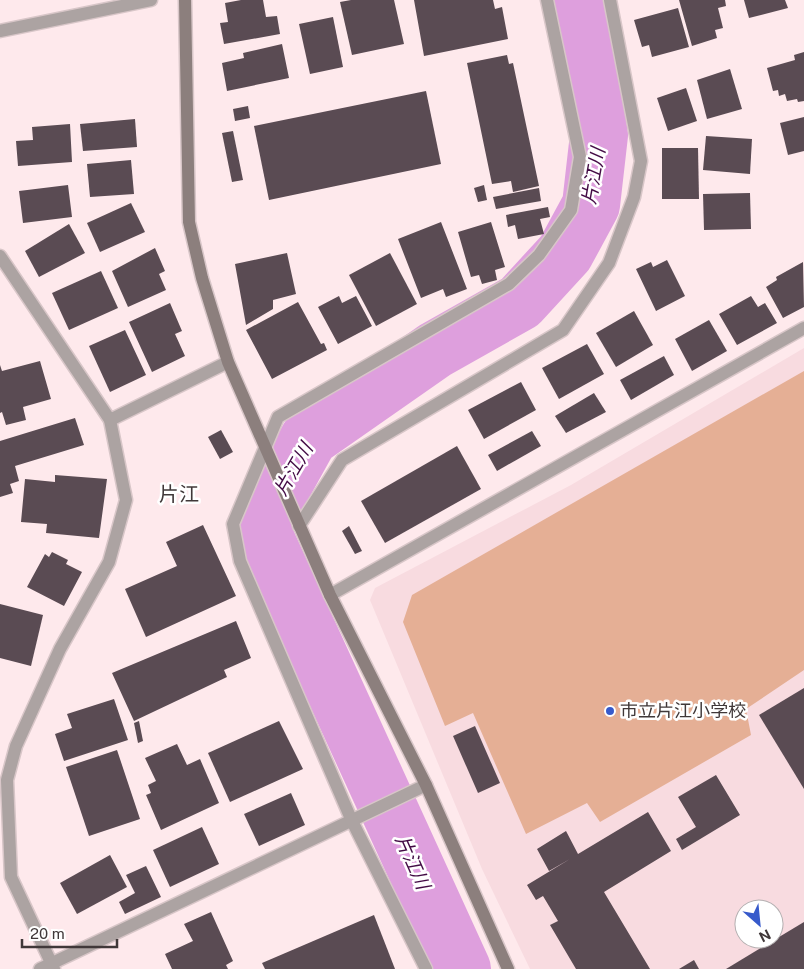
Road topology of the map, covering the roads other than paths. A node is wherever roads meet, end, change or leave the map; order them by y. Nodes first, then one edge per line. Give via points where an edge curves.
1 (151, 0) edge
2 (185, 0) edge
3 (547, 0) edge
4 (610, 0) edge
5 (0, 31) edge
6 (0, 256) edge
7 (804, 328) edge
8 (228, 362) junction
9 (110, 420) junction
10 (268, 450) junction
11 (297, 521) junction
12 (330, 595) junction
13 (426, 785) junction
14 (356, 817) junction
15 (49, 967) edge
16 (426, 969) edge
17 (508, 969) edge

1 - 5 street
2 - 8 street via 189,222 202,278
3 - 10 street via 580,158 571,210 540,255 509,284 278,417
4 - 11 street via 641,161 634,197 609,263 563,330 342,460
6 - 9 street
7 - 12 street
8 - 9 street
8 - 10 street
9 - 15 street via 126,500 109,562 60,649 16,746 8,780 11,877
10 - 11 street
10 - 14 street via 233,524 240,561
11 - 12 street
12 - 13 street
13 - 14 street
13 - 17 street
14 - 15 street
14 - 16 street

